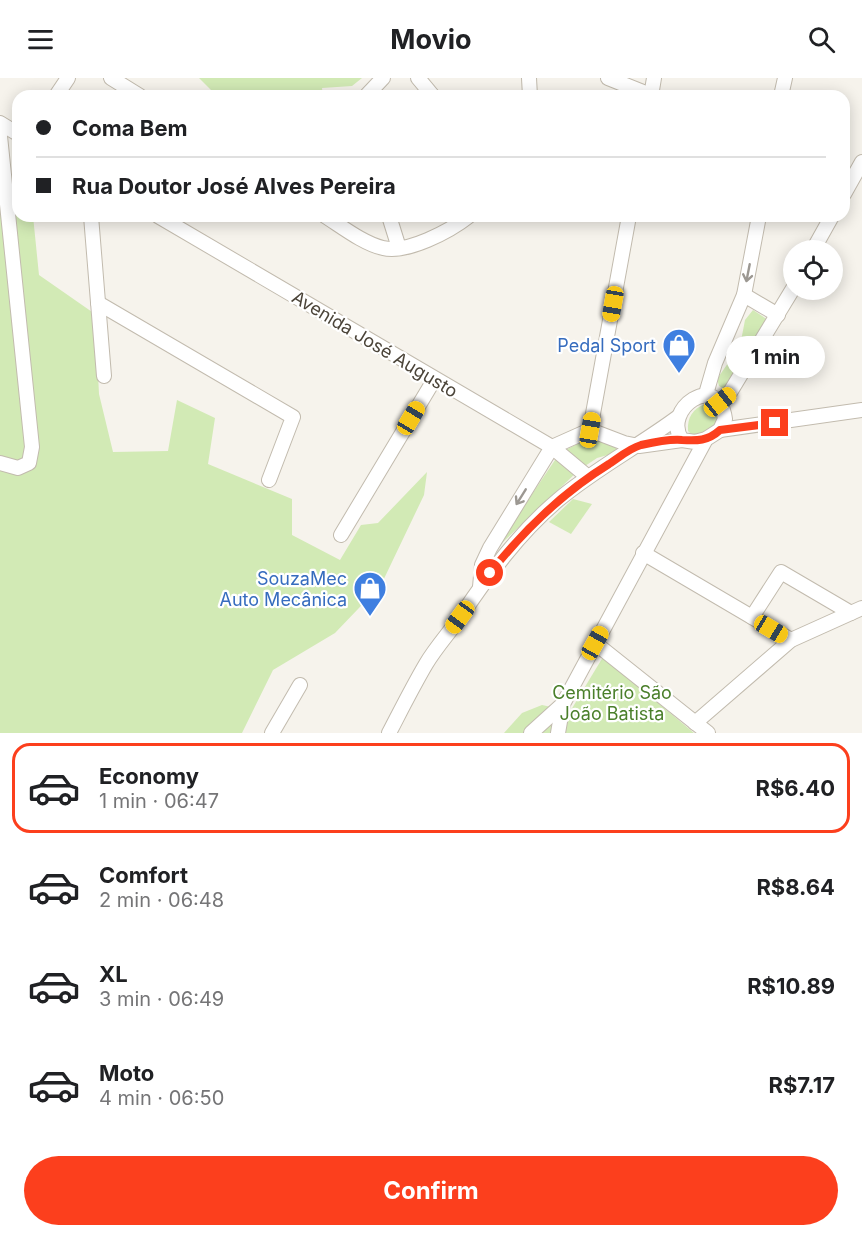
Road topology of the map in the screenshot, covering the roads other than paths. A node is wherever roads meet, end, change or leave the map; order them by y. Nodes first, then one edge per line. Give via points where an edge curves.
1 (111, 78) edge
2 (383, 78) edge
3 (418, 78) edge
4 (608, 78) edge
5 (131, 90) edge
6 (372, 90) edge
7 (428, 90) edge
8 (637, 90) edge
9 (0, 136) edge
10 (862, 162) edge
11 (854, 176) edge
12 (91, 222) edge
13 (170, 222) edge
14 (335, 222) edge
15 (391, 222) edge
16 (461, 222) edge
17 (628, 222) edge
18 (758, 222) edge
19 (829, 222) edge
20 (819, 240) edge
21 (399, 248) junction
22 (744, 295) junction
23 (787, 300) edge
24 (98, 303) junction
25 (778, 315) junction
26 (104, 376) dead end
27 (434, 380) junction
28 (706, 394) junction
29 (722, 406) junction
30 (862, 410) edge
31 (678, 417) junction
32 (754, 427) junction
33 (590, 430) junction
34 (720, 430) junction
35 (706, 439) junction
36 (682, 440) junction
37 (639, 446) junction
38 (552, 447) junction
39 (0, 463) edge
40 (588, 477) junction
41 (269, 480) dead end
42 (341, 535) dead end
43 (490, 548) junction
44 (644, 553) junction
45 (501, 560) junction
46 (480, 587) junction
47 (857, 610) edge
48 (752, 617) junction
49 (790, 640) junction
50 (595, 643) junction
51 (300, 685) dead end
52 (563, 704) junction
53 (695, 723) junction
54 (272, 733) edge
55 (389, 733) edge
56 (531, 733) edge
57 (558, 733) edge
58 (708, 733) edge

1 - 5 street
2 - 6 street
3 - 7 street
4 - 8 street
9 - 39 street via 32,447 29,463 18,468
10 - 11 street
12 - 24 street
13 - 27 street, Avenida José Augusto
14 - 21 street via 374,245
15 - 21 street
16 - 21 street via 429,240
17 - 33 street
18 -> 22 street
19 - 20 street
22 - 25 street
22 - 28 street
23 - 25 street
24 - 26 street
24 - 41 street via 293,417
25 - 29 street
27 - 38 street, Avenida José Augusto
27 - 42 street
28 - 29 street
28 - 31 street via 698,396
29 - 32 street
29 - 34 street via 725,419
30 - 32 street
31 - 36 street via 677,432
31 - 37 street
32 - 34 street
33 - 37 street
33 - 38 street
34 - 35 street
35 - 36 street
35 - 44 street
36 - 37 street
37 - 40 street
38 - 40 street, Avenida José Augusto
38 -> 43 street
40 - 45 street via 556,502
43 - 45 street
43 - 46 street via 482,566
44 - 48 street
44 - 50 street
45 - 46 street
46 - 55 street via 426,663
47 - 48 street via 781,572
47 - 49 street
48 - 49 street
49 - 53 street
50 - 52 street
50 - 53 street
51 - 54 street
52 - 56 street
52 - 57 street
53 - 58 street

